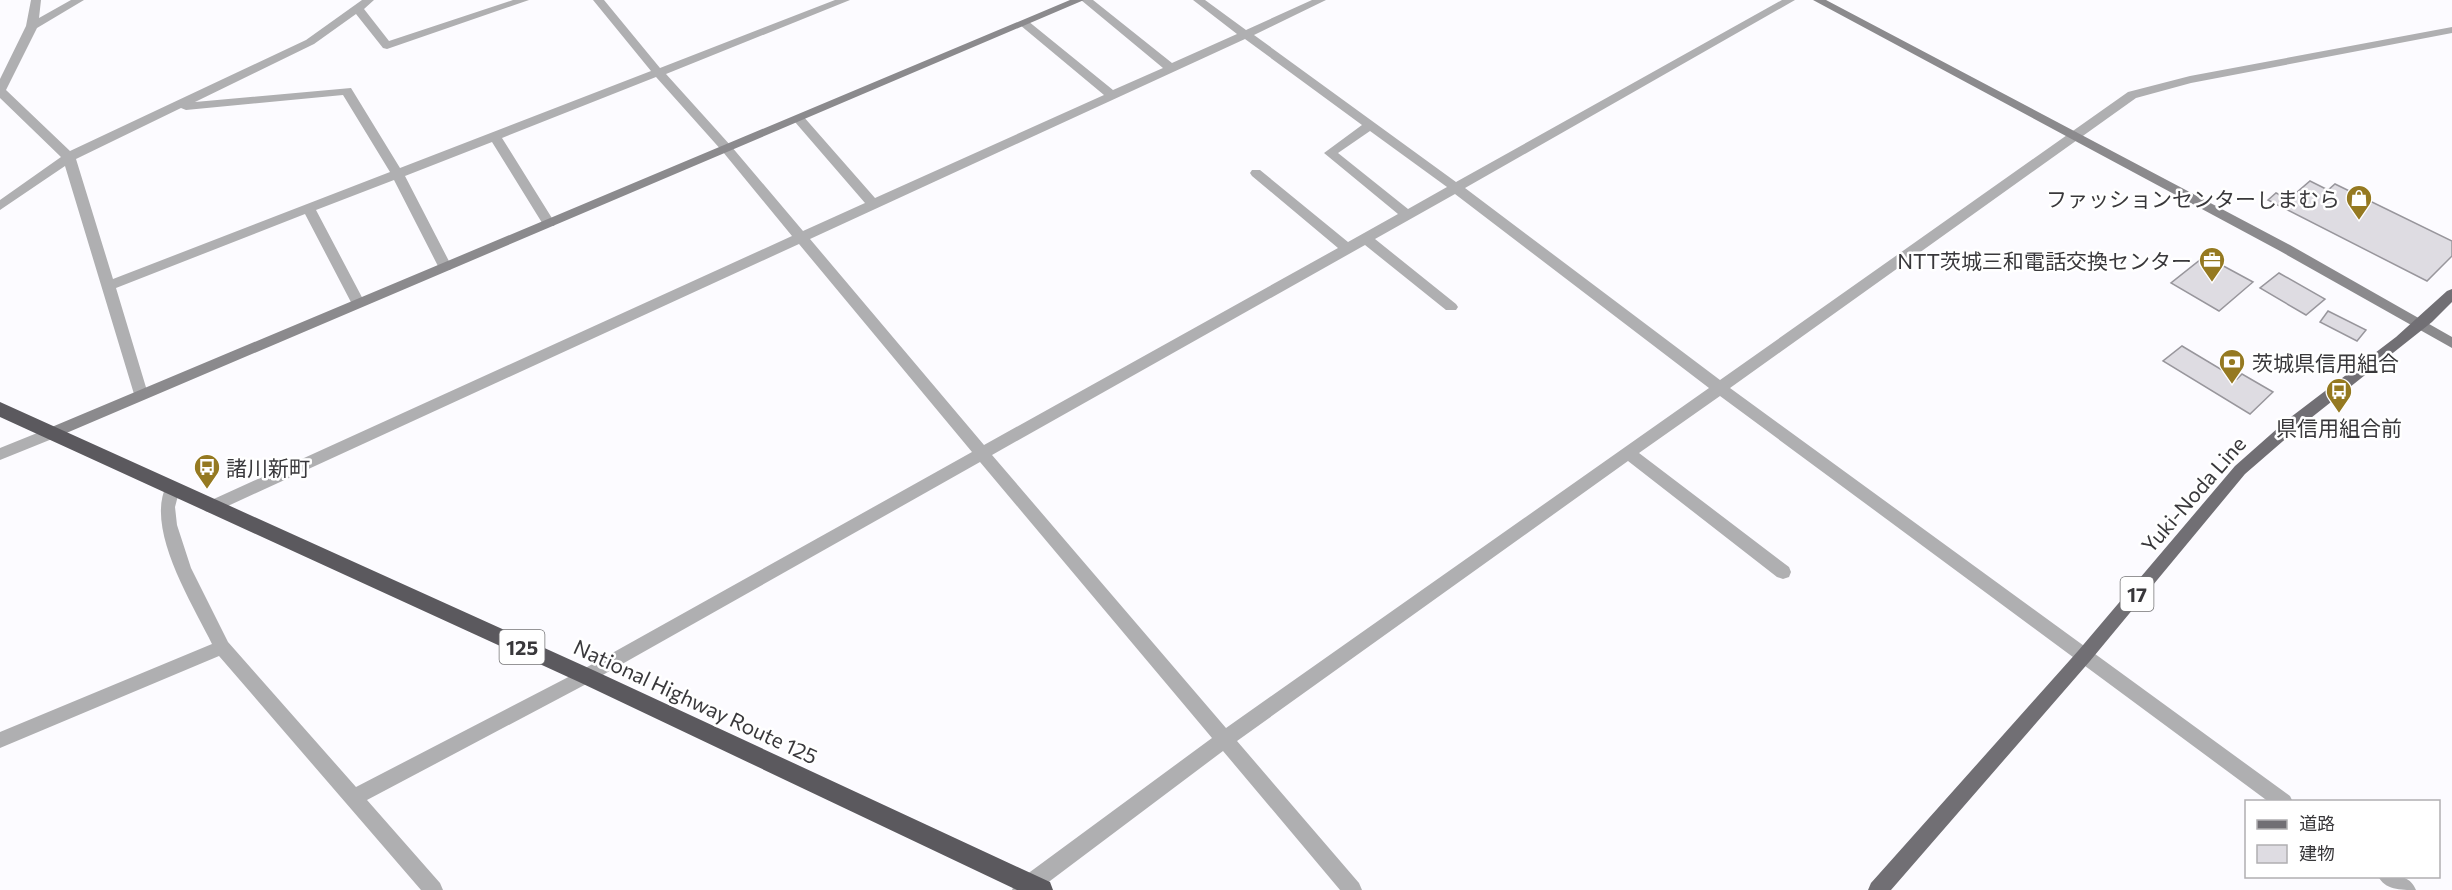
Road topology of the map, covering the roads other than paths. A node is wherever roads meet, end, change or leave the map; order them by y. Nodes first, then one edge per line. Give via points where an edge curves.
1 (36, 0) edge
2 (80, 0) edge
3 (369, 0) edge
4 (524, 0) edge
5 (598, 0) edge
6 (845, 0) edge
7 (1079, 0) edge
8 (1086, 0) edge
9 (1198, 0) edge
10 (1322, 0) edge
11 (1790, 0) edge
12 (1818, 0) edge
13 (357, 8) junction
14 (1024, 23) junction
15 (32, 27) junction
16 (2452, 30) edge
17 (1246, 35) junction
18 (1172, 69) junction
19 (657, 71) junction
20 (0, 91) edge
21 (1113, 96) junction
22 (174, 107) junction
23 (799, 119) junction
24 (1370, 126) junction
25 (494, 135) junction
26 (2072, 137) junction
27 (727, 149) junction
28 (69, 157) junction
29 (397, 173) junction
30 (1256, 173) dead end
31 (1455, 187) junction
32 (873, 204) junction
33 (0, 206) edge
34 (308, 208) junction
35 (1406, 214) junction
36 (549, 223) junction
37 (800, 238) junction
38 (1365, 238) junction
39 (1347, 248) junction
40 (445, 267) junction
41 (108, 286) junction
42 (2452, 294) edge
43 (358, 303) junction
44 (1451, 307) dead end
45 (2421, 325) junction
46 (2452, 343) edge
47 (1721, 389) junction
48 (141, 394) junction
49 (0, 409) edge
50 (52, 433) junction
51 (0, 454) edge
52 (982, 454) junction
53 (1629, 454) junction
54 (172, 488) junction
55 (211, 507) junction
56 (1784, 572) dead end
57 (222, 647) junction
58 (2085, 656) junction
59 (586, 676) junction
60 (1225, 739) junction
61 (0, 740) edge
62 (353, 798) junction
63 (2283, 800) edge
64 (2390, 878) edge
65 (1032, 888) edge
66 (433, 890) edge
67 (1352, 890) edge
68 (1878, 890) edge
69 (2406, 890) edge

1 - 15 street
2 - 15 street
3 - 13 street
4 - 13 street via 387,46
5 - 19 street
6 - 19 street
7 - 14 street
8 - 18 street
9 - 17 street
10 - 17 street
11 - 31 street
12 - 26 street
13 - 22 street via 310,42
14 - 21 street
14 - 23 street
15 - 20 street
16 - 26 street via 2190,80 2132,95
17 - 18 street
17 - 24 street
18 - 21 street
19 - 25 street
19 - 27 street
20 - 28 street
21 - 32 street
22 - 28 street
22 - 29 street via 347,92
23 - 27 street
23 - 32 street
24 - 31 street
24 - 35 street via 1330,153
25 - 29 street
25 - 36 street
26 - 45 street
26 - 47 street
27 - 36 street
27 - 37 street
28 - 33 street
28 - 41 street
29 - 34 street
29 - 40 street
30 - 39 street
31 - 35 street
31 - 47 street
32 - 37 street
34 - 41 street
34 - 43 street
35 - 38 street
36 - 40 street
37 - 52 street
37 - 55 street
38 - 39 street
38 - 44 street
39 - 52 street
40 - 43 street
41 - 48 street
42 - 45 main road, Yuki-Noda Line / 17
43 - 48 street
45 - 46 street
45 - 58 main road, Yuki-Noda Line / 17 via 2265,446 2240,470
47 - 53 street
47 - 58 street
48 - 50 street
49 - 50 highway, National Highway Route 125 / 125
50 - 51 street
50 - 54 highway, National Highway Route 125 / 125
52 - 59 street
52 - 60 street
53 - 56 street
53 - 60 street
54 - 55 highway, National Highway Route 125 / 125
54 - 57 street via 167,507 183,568
55 - 59 highway, National Highway Route 125 / 125
57 - 61 street
57 - 62 street
58 - 63 street
58 - 68 main road, Yuki-Noda Line / 17
59 - 62 street
59 - 65 highway, National Highway Route 125 / 125
60 - 65 street
60 - 67 street
62 - 66 street
64 - 69 street

